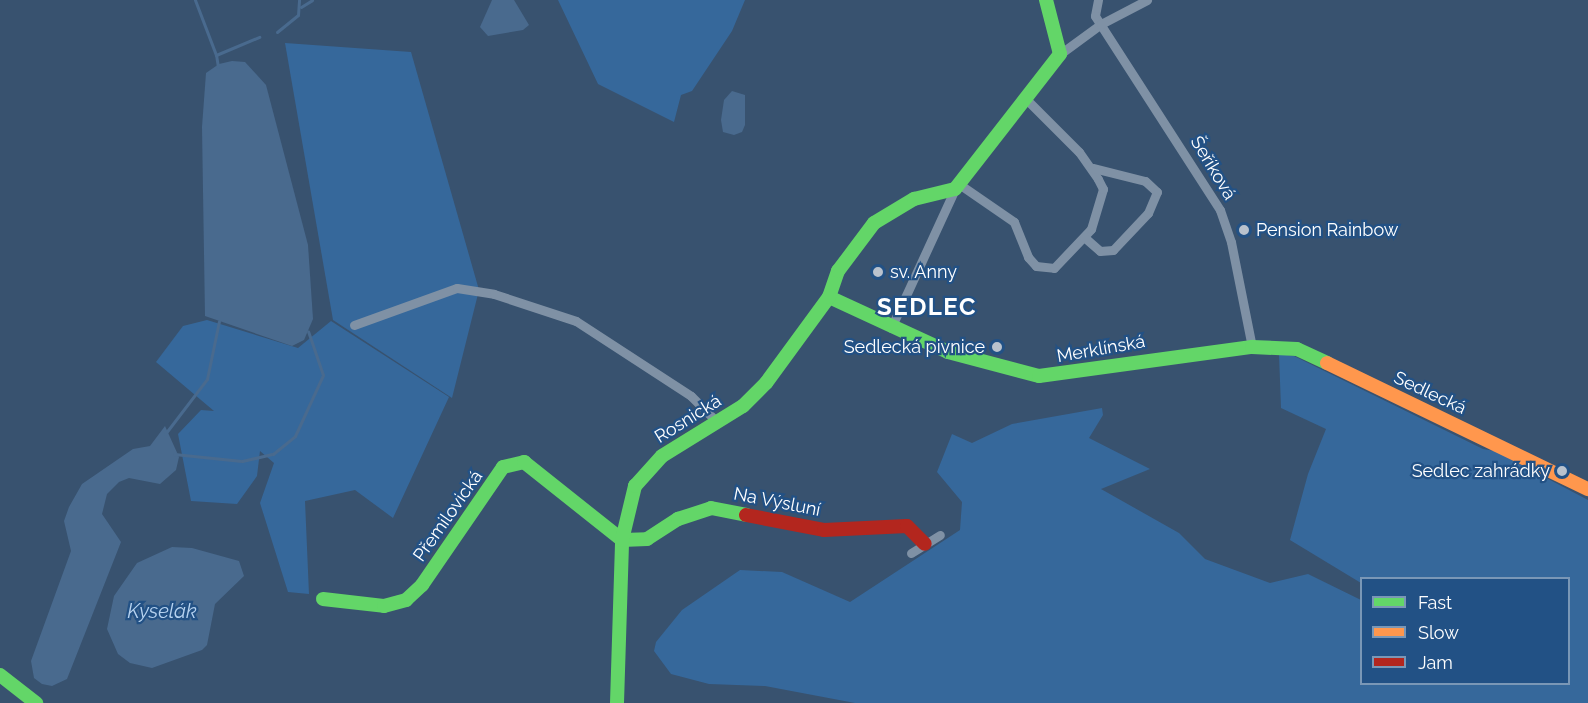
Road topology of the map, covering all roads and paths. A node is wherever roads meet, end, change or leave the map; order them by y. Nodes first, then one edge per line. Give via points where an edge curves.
1 (1046, 0) edge
2 (1098, 0) edge
3 (1147, 0) edge
4 (1101, 24) junction
5 (1060, 54) junction
6 (1025, 98) junction
7 (1092, 168) junction
8 (957, 186) junction
9 (1084, 237) junction
10 (829, 297) junction
11 (354, 325) dead end
12 (891, 328) junction
13 (1252, 347) junction
14 (717, 422) junction
15 (1588, 489) edge
16 (940, 535) dead end
17 (622, 540) junction
18 (925, 544) junction
19 (911, 553) dead end
20 (323, 599) dead end
21 (0, 675) edge
22 (36, 703) edge
23 (617, 703) edge

1 - 5 street
2 - 4 street via 1095,16
3 - 4 street
4 - 5 street
4 - 13 street, Šeříková via 1220,210 1231,242
5 - 6 street
6 - 7 street
6 - 8 street
7 - 9 street via 1103,189 1097,217
7 - 9 street via 1145,181 1157,192 1148,213 1113,250 1100,251
8 - 9 street via 1014,222 1028,258 1036,266 1054,268
8 - 10 street via 914,199 874,223 838,271
8 - 12 street
10 - 12 street, Merklínská
10 - 14 street, Rosnická via 766,383 743,406
11 - 14 street via 458,288 494,294 576,321 691,396
12 - 13 street, Merklínská via 948,352 1040,376
13 - 15 street, Sedlecká via 1297,349
14 - 17 street, Rosnická via 672,447 642,476 626,509
16 - 18 street
17 - 18 street, Na Výsluní via 647,539 678,519 711,508 837,531 907,526
17 - 20 street, Přemilovická via 524,462 503,467 422,585 406,600 384,606
17 - 23 street, Rosnická
18 - 19 street
21 - 22 street

